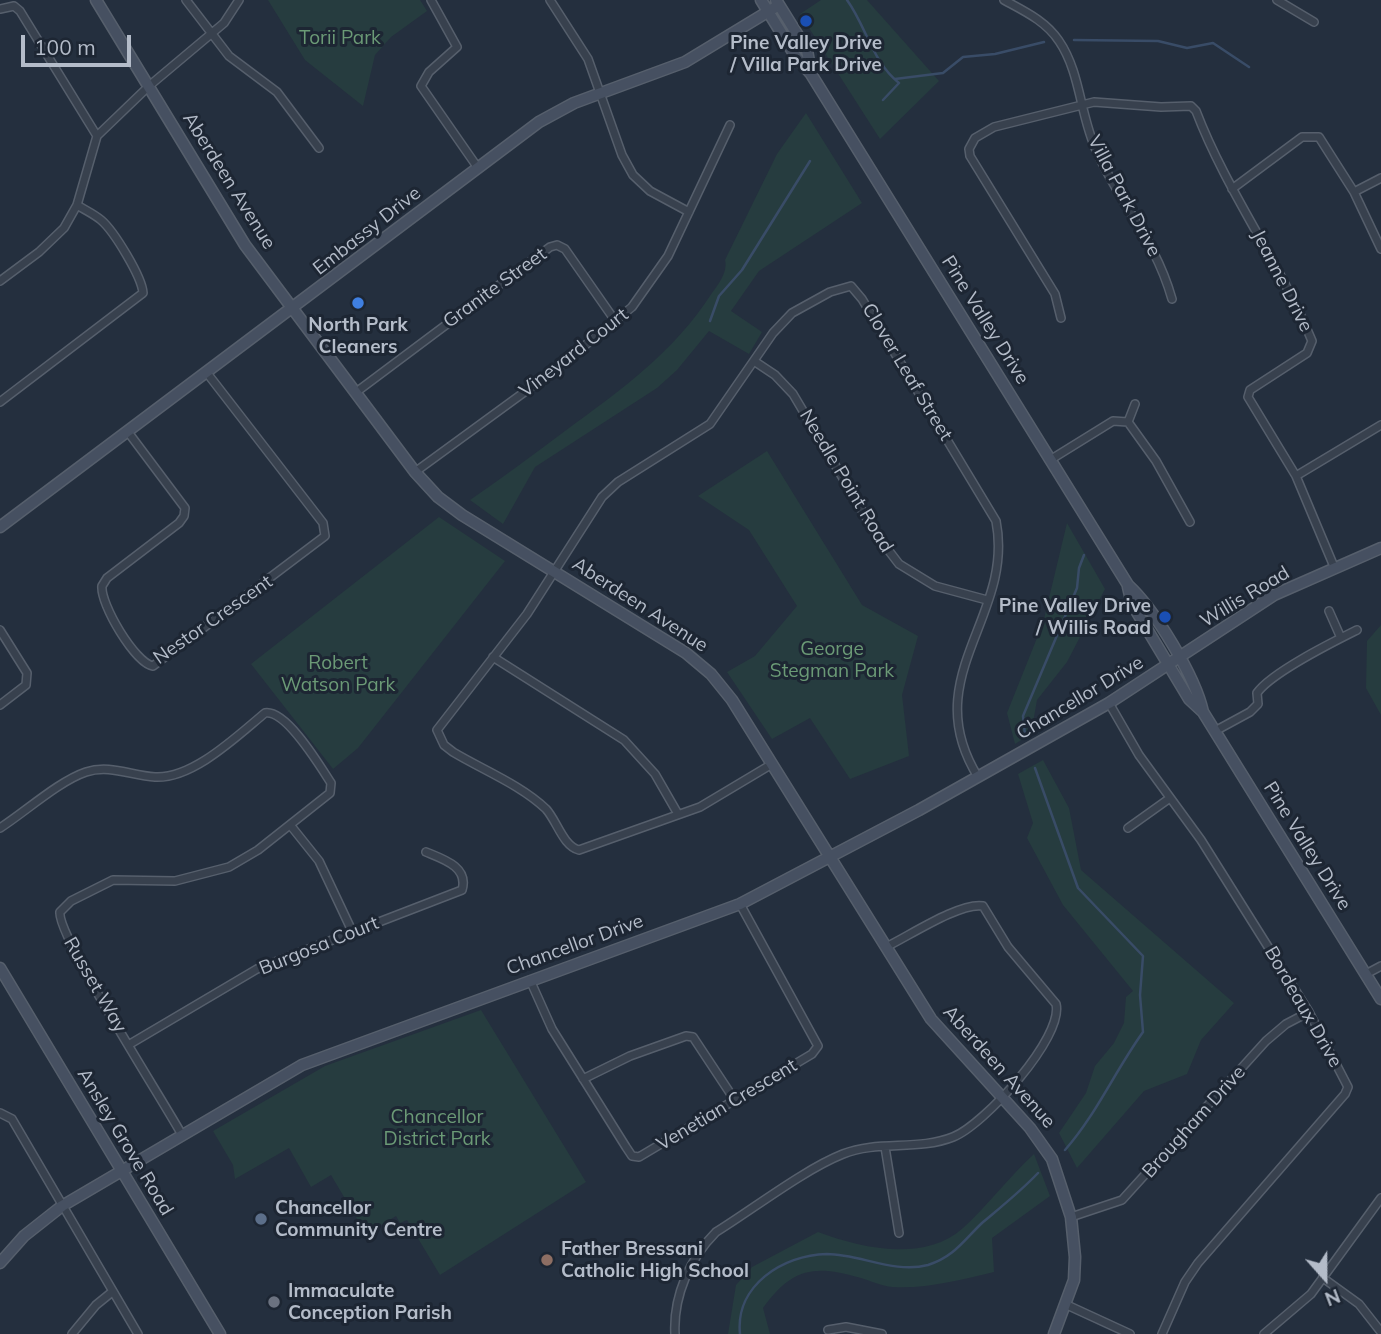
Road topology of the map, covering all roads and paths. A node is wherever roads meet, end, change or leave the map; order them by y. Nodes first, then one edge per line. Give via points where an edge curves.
1 (96, 0) edge
2 (186, 0) edge
3 (239, 0) edge
4 (432, 0) edge
5 (550, 0) edge
6 (761, 0) edge
7 (1004, 0) edge
8 (1277, 0) edge
9 (781, 2) edge
10 (0, 9) edge
11 (768, 12) junction
12 (1314, 22) dead end
13 (212, 34) junction
14 (811, 74) junction
15 (149, 86) junction
16 (601, 93) junction
17 (1082, 106) junction
18 (730, 125) dead end
19 (97, 136) junction
20 (319, 148) dead end
21 (478, 168) junction
22 (1381, 178) edge
23 (1232, 188) junction
24 (1354, 192) junction
25 (77, 205) junction
26 (689, 212) junction
27 (1381, 249) edge
28 (0, 281) edge
29 (1172, 299) dead end
30 (292, 309) junction
31 (1060, 317) dead end
32 (616, 322) junction
33 (754, 361) junction
34 (207, 373) junction
35 (355, 393) junction
36 (0, 402) edge
37 (1135, 404) dead end
38 (1128, 422) junction
39 (1381, 425) edge
40 (128, 432) junction
41 (1050, 460) junction
42 (415, 472) junction
43 (1296, 476) junction
44 (1190, 522) dead end
45 (0, 527) edge
46 (1381, 548) edge
47 (1335, 569) junction
48 (554, 571) junction
49 (987, 600) junction
50 (1329, 611) dead end
51 (0, 630) edge
52 (1357, 630) dead end
53 (1341, 638) junction
54 (493, 657) junction
55 (1174, 662) junction
56 (1109, 703) junction
57 (0, 705) edge
58 (1215, 731) junction
59 (772, 764) junction
60 (978, 777) junction
61 (1170, 798) junction
62 (678, 814) junction
63 (291, 825) junction
64 (0, 828) edge
65 (1128, 828) dead end
66 (426, 852) dead end
67 (830, 858) junction
68 (740, 904) junction
69 (352, 931) junction
70 (886, 947) junction
71 (1381, 965) edge
72 (0, 968) edge
73 (1366, 974) junction
74 (530, 980) junction
75 (1381, 999) edge
76 (1309, 1012) junction
77 (130, 1044) junction
78 (583, 1079) junction
79 (1001, 1097) junction
80 (734, 1099) junction
81 (0, 1113) edge
82 (182, 1135) junction
83 (885, 1147) junction
84 (122, 1172) junction
85 (1380, 1200) edge
86 (62, 1206) junction
87 (1071, 1217) junction
88 (899, 1233) dead end
89 (0, 1263) edge
90 (1323, 1278) junction
91 (112, 1292) junction
92 (1067, 1305) junction
93 (828, 1330) dead end
94 (1381, 1332) edge
95 (72, 1334) edge
96 (138, 1334) edge
97 (220, 1334) edge
98 (675, 1334) edge
99 (882, 1334) edge
100 (1054, 1334) edge
101 (1130, 1334) edge
102 (1162, 1334) edge
103 (1264, 1334) edge

1 - 15 street, Aberdeen Avenue
2 - 13 street
3 - 13 street
4 - 21 street via 457,47 429,72 421,86
5 - 16 street via 588,59
6 - 11 street, Pine Valley Drive
7 - 17 street, Villa Park Drive via 1055,36 1067,57
8 - 12 street
9 - 11 street, Embassy Drive
9 - 14 street, Pine Valley Drive via 807,50
10 - 19 street via 14,6 20,11
11 - 14 street, Pine Valley Drive
11 - 16 street, Embassy Drive via 685,62
13 - 15 street
13 - 20 street via 233,59 277,92
14 - 41 street, Pine Valley Drive
15 - 19 street
15 - 30 street, Aberdeen Avenue via 233,227
16 - 21 street, Embassy Drive via 553,114
16 - 26 street via 633,175 650,191
17 - 23 street, Jeanne Drive via 1111,101 1191,106
17 - 29 street, Villa Park Drive via 1097,153 1138,220 1166,276
17 - 31 street via 994,127 975,138 969,149 1055,294
18 - 26 street, Vineyard Court
19 - 25 street
21 - 30 street, Embassy Drive
22 - 24 street
23 - 24 street via 1308,135 1324,141
23 - 43 street, Jeanne Drive via 1271,255 1312,341 1307,353 1248,394
24 - 27 street
25 - 28 street via 53,240
25 - 36 street via 103,222 135,271 143,293
26 - 32 street, Vineyard Court via 656,277
30 - 34 street, Embassy Drive
30 - 35 street, Aberdeen Avenue
32 - 35 street, Granite Street via 565,249 557,245
32 - 42 street, Vineyard Court
33 - 48 street, Clover Leaf Street via 710,424 601,497
33 - 49 street, Needle Point Road via 793,394 876,534 899,564 935,586
33 - 49 street, Clover Leaf Street via 792,313 845,286 855,290 993,514 1000,555
34 - 40 street, Embassy Drive
34 - 40 street, Nestor Crescent via 323,523 325,536 153,666 143,663 132,650 104,601 102,586 178,523 185,508
35 - 42 street, Aberdeen Avenue
37 - 38 street
38 - 41 street via 1113,421
38 - 44 street
39 - 43 street
40 - 45 street, Embassy Drive
41 - 55 street, Pine Valley Drive via 1128,585 1132,604
42 - 48 street, Aberdeen Avenue via 456,510
43 - 47 street, Jeanne Drive
46 - 47 street, Willis Road
47 - 55 street, Willis Road via 1274,595
48 - 54 street, Clover Leaf Street
48 - 59 street, Aberdeen Avenue via 673,643 705,668 732,700
49 - 60 street, Clover Leaf Street via 962,675 955,721 961,746
50 - 53 street
51 - 57 street via 27,673 26,685
52 - 53 street
53 - 58 street via 1260,689 1258,704 1250,712
54 - 62 street via 624,740 655,774
54 - 62 street, Clover Leaf Street via 440,723 437,730 444,745 532,798 556,821 573,848 589,847
55 - 56 street, Chancellor Drive
55 - 58 street, Pine Valley Drive via 1199,693 1203,712
56 - 60 street, Chancellor Drive
56 - 61 street, Bordeaux Drive
58 - 73 street, Pine Valley Drive
59 - 62 street via 718,797
59 - 67 street, Aberdeen Avenue
60 - 67 street, Chancellor Drive
61 - 65 street
61 - 76 street, Bordeaux Drive
63 - 64 street, Russet Way via 330,793 331,783 294,731 272,712 178,774 153,777 104,769 87,772
63 - 69 street via 319,861
63 - 77 street, Russet Way via 258,850 209,874 175,881 113,880 62,908 61,925
66 - 69 street, Burgosa Court via 456,866 463,890
67 - 68 street, Chancellor Drive
67 - 70 street, Aberdeen Avenue
68 - 74 street, Chancellor Drive
68 - 80 street, Venetian Crescent via 818,1046 812,1054
69 - 77 street, Burgosa Court via 257,970
70 - 79 street, Aberdeen Avenue via 931,1019
70 - 79 street via 974,904 984,906 1008,947 1056,1004 1058,1014 1053,1032
71 - 73 street
72 - 84 street, Ansley Grove Road
73 - 75 street, Pine Valley Drive
74 - 78 street, Venetian Crescent via 552,1029
74 - 82 street, Chancellor Drive via 319,1056
76 - 87 street, Brougham Drive via 1266,1041 1122,1200
76 - 102 street, Bordeaux Drive via 1346,1081 1346,1094 1198,1263
77 - 82 street, Russet Way
78 - 80 street via 629,1056 686,1036 693,1037
78 - 80 street, Venetian Crescent via 632,1156 639,1157
79 - 83 street via 969,1129 952,1138
79 - 87 street, Aberdeen Avenue via 1052,1159
81 - 86 street via 12,1119
82 - 84 street, Chancellor Drive
83 - 88 street
83 - 98 street via 841,1155 716,1232 686,1275
84 - 86 street, Chancellor Drive
84 - 97 street, Ansley Grove Road
85 - 90 street
86 - 89 street, Chancellor Drive via 24,1236
86 - 91 street
87 - 92 street, Aberdeen Avenue via 1074,1280
90 - 94 street via 1359,1304
90 - 103 street via 1298,1308
91 - 95 street
91 - 96 street
92 - 100 street, Aberdeen Avenue
92 - 101 street
93 - 99 street via 846,1327

